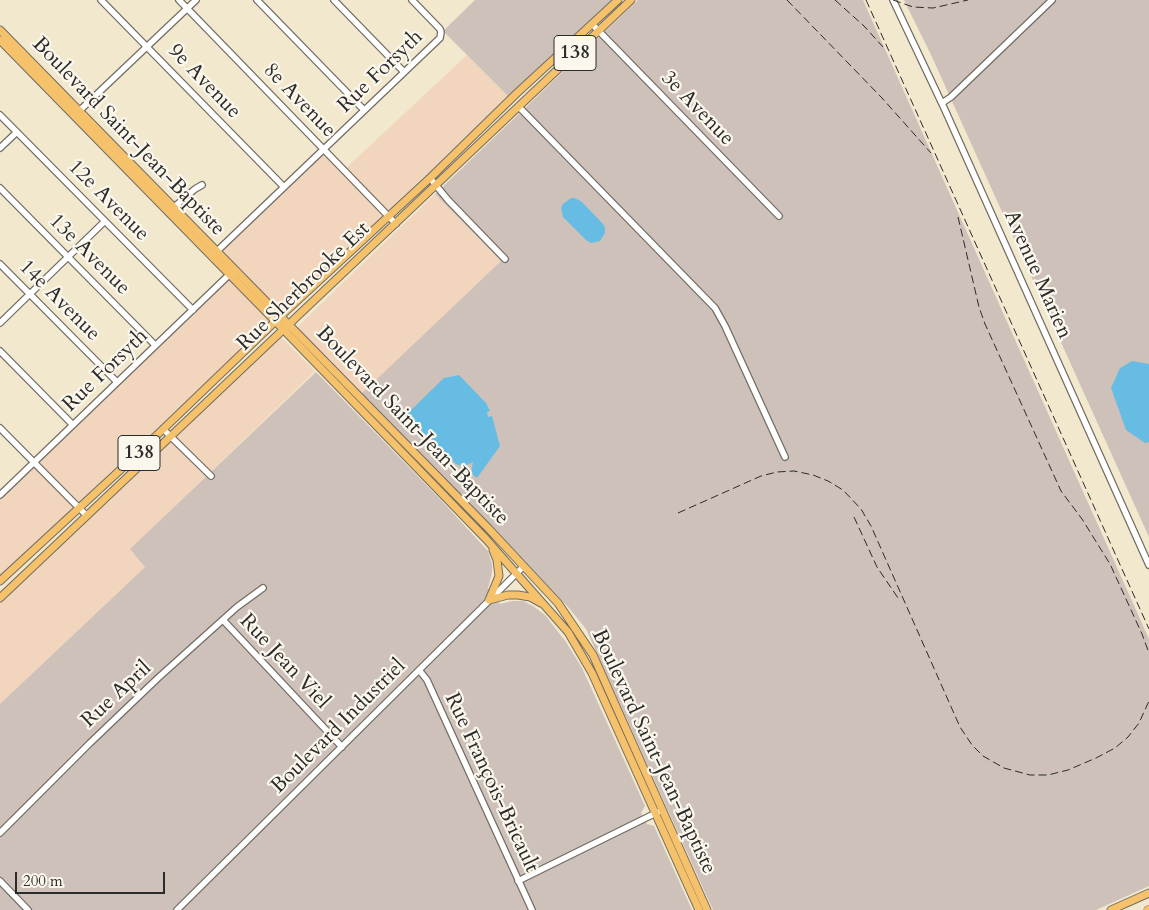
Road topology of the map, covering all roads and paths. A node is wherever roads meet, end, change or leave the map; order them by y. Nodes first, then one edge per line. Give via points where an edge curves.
1 (101, 0) edge
2 (179, 0) edge
3 (196, 0) edge
4 (257, 0) edge
5 (334, 0) edge
6 (412, 0) edge
7 (618, 0) edge
8 (631, 0) edge
9 (893, 0) edge
10 (1052, 0) edge
11 (187, 8) junction
12 (592, 24) junction
13 (0, 30) edge
14 (598, 31) junction
15 (0, 40) edge
16 (147, 47) junction
17 (404, 72) junction
18 (511, 99) junction
19 (942, 103) junction
20 (519, 107) junction
21 (364, 110) junction
22 (77, 114) junction
23 (0, 115) edge
24 (17, 132) junction
25 (469, 140) junction
26 (476, 147) junction
27 (0, 148) edge
28 (323, 149) junction
29 (452, 157) junction
30 (459, 163) junction
31 (430, 178) junction
32 (202, 185) dead end
33 (436, 185) junction
34 (284, 187) junction
35 (0, 188) edge
36 (170, 210) junction
37 (389, 216) junction
38 (779, 216) dead end
39 (105, 221) junction
40 (396, 224) junction
41 (214, 254) junction
42 (69, 258) junction
43 (505, 259) dead end
44 (340, 262) junction
45 (0, 264) edge
46 (347, 270) junction
47 (232, 272) junction
48 (30, 294) junction
49 (192, 310) junction
50 (278, 319) junction
51 (0, 323) edge
52 (286, 328) junction
53 (155, 345) junction
54 (0, 351) edge
55 (117, 382) junction
56 (206, 390) junction
57 (213, 398) junction
58 (361, 398) junction
59 (355, 404) junction
60 (378, 415) junction
61 (372, 422) junction
62 (73, 426) junction
63 (0, 428) edge
64 (163, 429) junction
65 (171, 437) junction
66 (785, 456) dead end
67 (131, 460) junction
68 (34, 463) junction
69 (138, 468) junction
70 (211, 476) dead end
71 (106, 482) junction
72 (443, 483) junction
73 (437, 489) junction
74 (114, 491) junction
75 (0, 495) edge
76 (78, 507) junction
77 (87, 516) junction
78 (486, 539) junction
79 (1149, 565) edge
80 (524, 566) junction
81 (517, 573) junction
82 (0, 581) edge
83 (263, 588) dead end
84 (0, 598) edge
85 (489, 600) junction
86 (549, 609) junction
87 (223, 620) junction
88 (419, 670) junction
89 (342, 747) junction
90 (659, 812) junction
91 (0, 833) edge
92 (0, 881) edge
93 (518, 881) junction
94 (1149, 893) edge
95 (28, 910) edge
96 (177, 910) edge
97 (532, 910) edge
98 (699, 910) edge
99 (707, 910) edge
100 (1112, 910) edge

1 - 16 street, 9e Avenue
2 - 11 street, 8e Avenue
3 - 11 street
4 - 21 street
5 - 17 street
6 - 17 street, Rue Forsyth via 440,29 441,35
7 - 12 main road, Rue Sherbrooke Est / 138
8 - 14 main road, Rue Sherbrooke Est / 138
9 - 19 street, Avenue Marien
10 - 19 street
11 - 16 street
11 - 28 street, 8e Avenue
12 - 14 street, 3e Avenue
12 - 18 main road, Rue Sherbrooke Est / 138
13 - 22 main road, Boulevard Saint-Jean-Baptiste
14 - 20 main road, Rue Sherbrooke Est / 138
14 - 38 street, 3e Avenue
15 - 22 main road, Boulevard Saint-Jean-Baptiste
16 - 22 street
16 - 34 street, 9e Avenue
17 - 21 street, Rue Forsyth
18 - 20 main road
18 - 25 main road, Rue Sherbrooke Est / 138
19 - 79 street, Avenue Marien
20 - 26 main road, Rue Sherbrooke Est / 138
20 - 66 street via 715,308
21 - 28 street, Rue Forsyth
22 - 36 main road, Boulevard Saint-Jean-Baptiste
23 - 24 street, 12e Avenue
24 - 27 street
24 - 39 street, 12e Avenue
25 - 26 main road
25 - 29 main road, Rue Sherbrooke Est / 138
26 - 30 main road, Rue Sherbrooke Est / 138
28 - 34 street, Rue Forsyth
28 - 37 street, 8e Avenue
29 - 30 main road
29 - 31 main road, Rue Sherbrooke Est / 138
30 - 33 main road, Rue Sherbrooke Est / 138
31 - 33 street
31 - 37 main road, Rue Sherbrooke Est / 138
32 - 36 street
33 - 40 main road, Rue Sherbrooke Est / 138
33 - 43 street
34 - 41 street, Rue Forsyth
35 - 42 street, 13e Avenue
36 - 41 main road, Boulevard Saint-Jean-Baptiste
37 - 40 street, 8e Avenue
37 - 44 main road, Rue Sherbrooke Est / 138
39 - 42 street
39 - 49 street, 12e Avenue
40 - 46 main road, Rue Sherbrooke Est / 138
41 - 47 main road, Boulevard Saint-Jean-Baptiste
42 - 48 street
42 - 53 street, 13e Avenue
44 - 46 main road
44 - 50 main road, Rue Sherbrooke Est / 138
45 - 48 street, 14e Avenue
46 - 52 main road, Rue Sherbrooke Est / 138
47 - 49 street, Rue Forsyth
47 - 50 main road, Boulevard Saint-Jean-Baptiste
48 - 51 street
48 - 55 street, 14e Avenue
49 - 53 street, Rue Forsyth
50 - 52 main road, Boulevard Saint-Jean-Baptiste
50 - 56 main road, Rue Sherbrooke Est / 138
52 - 57 main road, Rue Sherbrooke Est / 138
52 - 58 main road, Boulevard Saint-Jean-Baptiste
52 - 59 main road, Boulevard Saint-Jean-Baptiste
53 - 55 street, Rue Forsyth
54 - 62 street
55 - 62 street, Rue Forsyth
56 - 57 main road
56 - 64 main road, Rue Sherbrooke Est / 138
57 - 65 main road, Rue Sherbrooke Est / 138
58 - 59 main road
58 - 60 main road, Boulevard Saint-Jean-Baptiste
59 - 61 main road, Boulevard Saint-Jean-Baptiste
60 - 61 main road
60 - 72 main road, Boulevard Saint-Jean-Baptiste
61 - 73 main road, Boulevard Saint-Jean-Baptiste
62 - 68 street, Rue Forsyth
63 - 68 street
64 - 65 street
64 - 67 main road, Rue Sherbrooke Est / 138
65 - 69 main road, Rue Sherbrooke Est / 138
65 - 70 street
67 - 69 main road
67 - 71 main road, Rue Sherbrooke Est / 138
68 - 75 street, Rue Forsyth
68 - 76 street
69 - 74 main road, Rue Sherbrooke Est / 138
71 - 74 main road
71 - 76 main road, Rue Sherbrooke Est / 138
72 - 73 main road
72 - 80 main road, Boulevard Saint-Jean-Baptiste
73 - 78 main road, Boulevard Saint-Jean-Baptiste
74 - 77 main road, Rue Sherbrooke Est / 138
76 - 77 street
76 - 82 main road, Rue Sherbrooke Est / 138
77 - 84 main road, Rue Sherbrooke Est / 138
78 - 81 main road, Boulevard Saint-Jean-Baptiste
78 - 85 main road via 497,560 499,576
80 - 81 street, Boulevard Industriel
80 - 90 main road, Boulevard Saint-Jean-Baptiste via 558,603 593,655
81 - 85 street, Boulevard Industriel
81 - 86 main road, Boulevard Saint-Jean-Baptiste
83 - 87 street, Rue April
85 - 86 main road via 518,595 530,597
85 - 88 street, Boulevard Industriel
86 - 90 main road, Boulevard Saint-Jean-Baptiste via 568,632 592,673
87 - 89 street, Rue Jean Viel
87 - 91 street, Rue April via 144,691
88 - 89 street, Boulevard Industriel
88 - 93 street, Rue François-Bricault
89 - 96 street, Boulevard Industriel
90 - 93 street
90 - 98 main road, Boulevard Saint-Jean-Baptiste
90 - 99 main road, Boulevard Saint-Jean-Baptiste
92 - 95 street
93 - 97 street, Rue François-Bricault
94 - 100 main road

